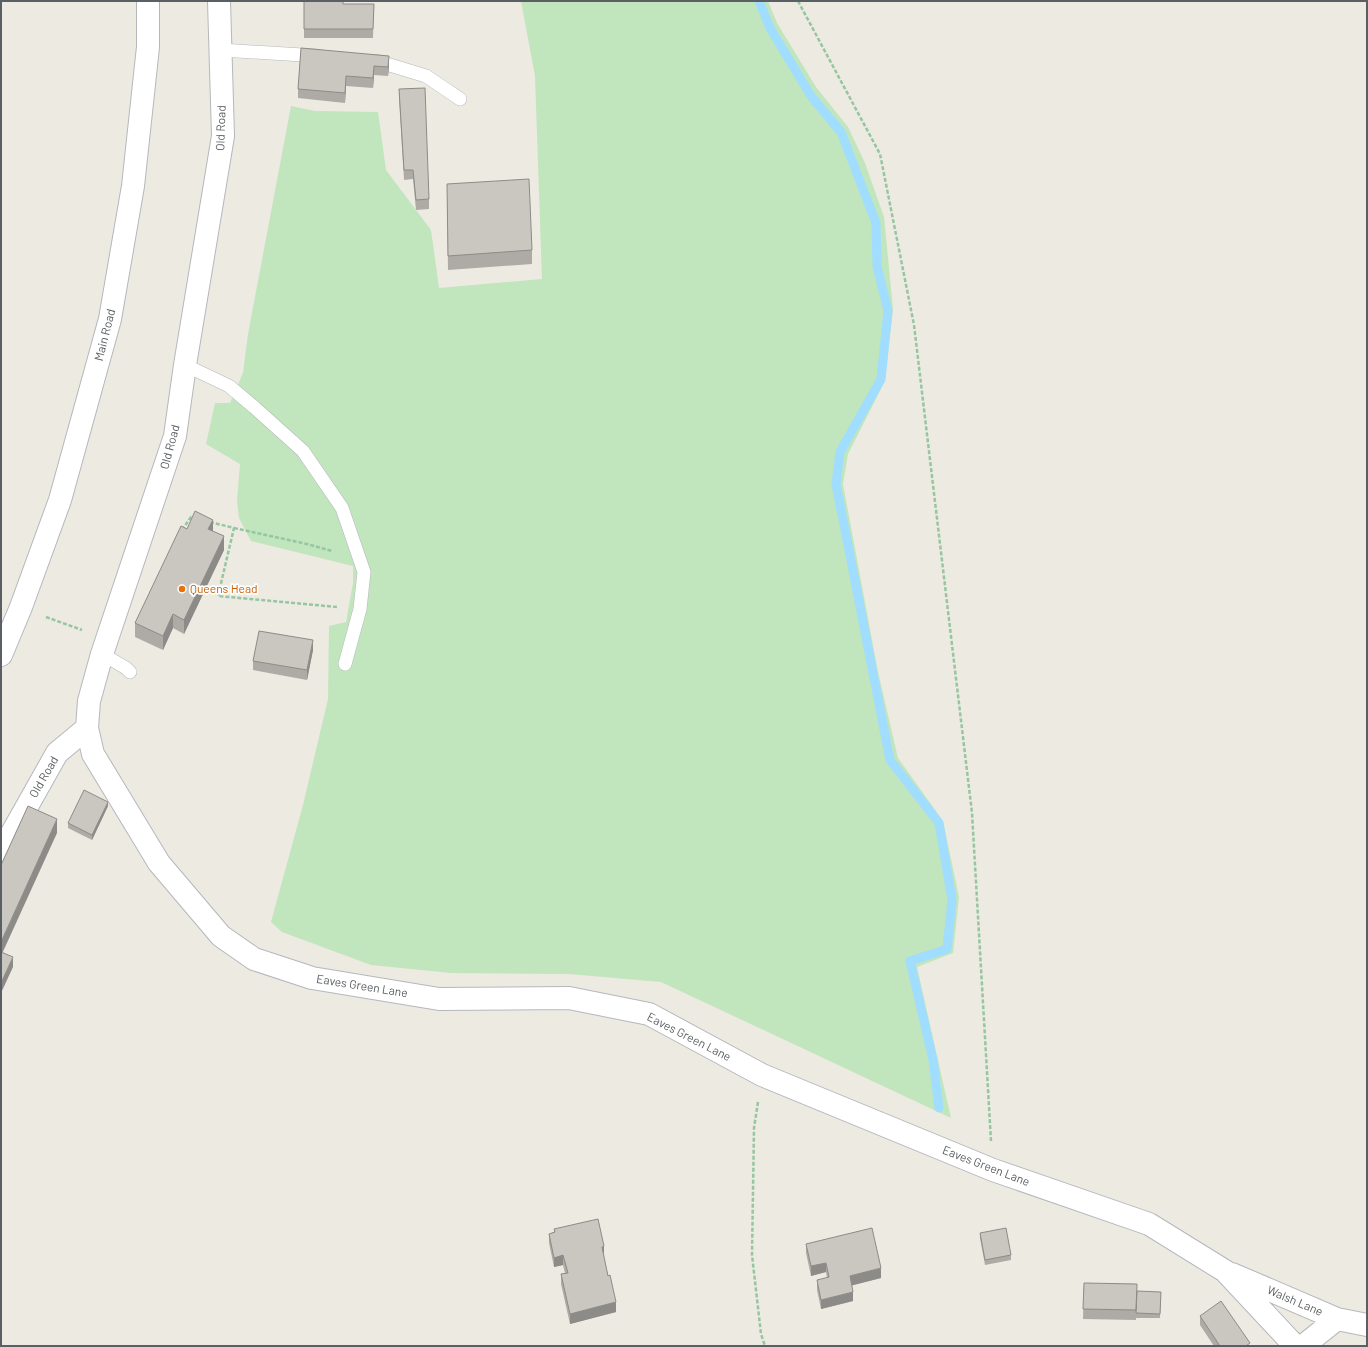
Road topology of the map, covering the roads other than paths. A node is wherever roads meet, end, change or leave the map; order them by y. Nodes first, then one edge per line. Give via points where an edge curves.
1 (148, 1) edge
2 (219, 1) edge
3 (221, 50) junction
4 (329, 56) edge
5 (358, 59) edge
6 (460, 99) dead end
7 (185, 365) junction
8 (105, 647) junction
9 (1, 655) edge
10 (345, 664) dead end
11 (130, 672) dead end
12 (87, 728) junction
13 (1, 857) edge
14 (1225, 1271) junction
15 (1337, 1319) junction
16 (1367, 1325) edge
17 (1295, 1346) edge
18 (1303, 1346) edge

1 - 9 street, Main Road via 148,47 133,186 110,319 60,500
2 - 3 street, Old Road
3 - 4 lane
3 - 7 street, Old Road via 223,136
5 - 6 lane via 380,62 426,76
7 - 8 street, Old Road via 175,436
7 - 10 lane via 229,386 303,451 342,508 364,572 360,609
8 - 11 lane
8 - 12 street, Old Road via 89,701
12 - 13 street, Old Road via 57,753
12 - 14 street, Eaves Green Lane via 93,754 159,863 221,936 254,959 312,978 439,999 569,998 649,1014 762,1076 993,1170 1149,1224
14 - 15 street, Walsh Lane
14 - 17 street, Eaves Green Lane
15 - 16 street, Walsh Lane
15 - 18 street

